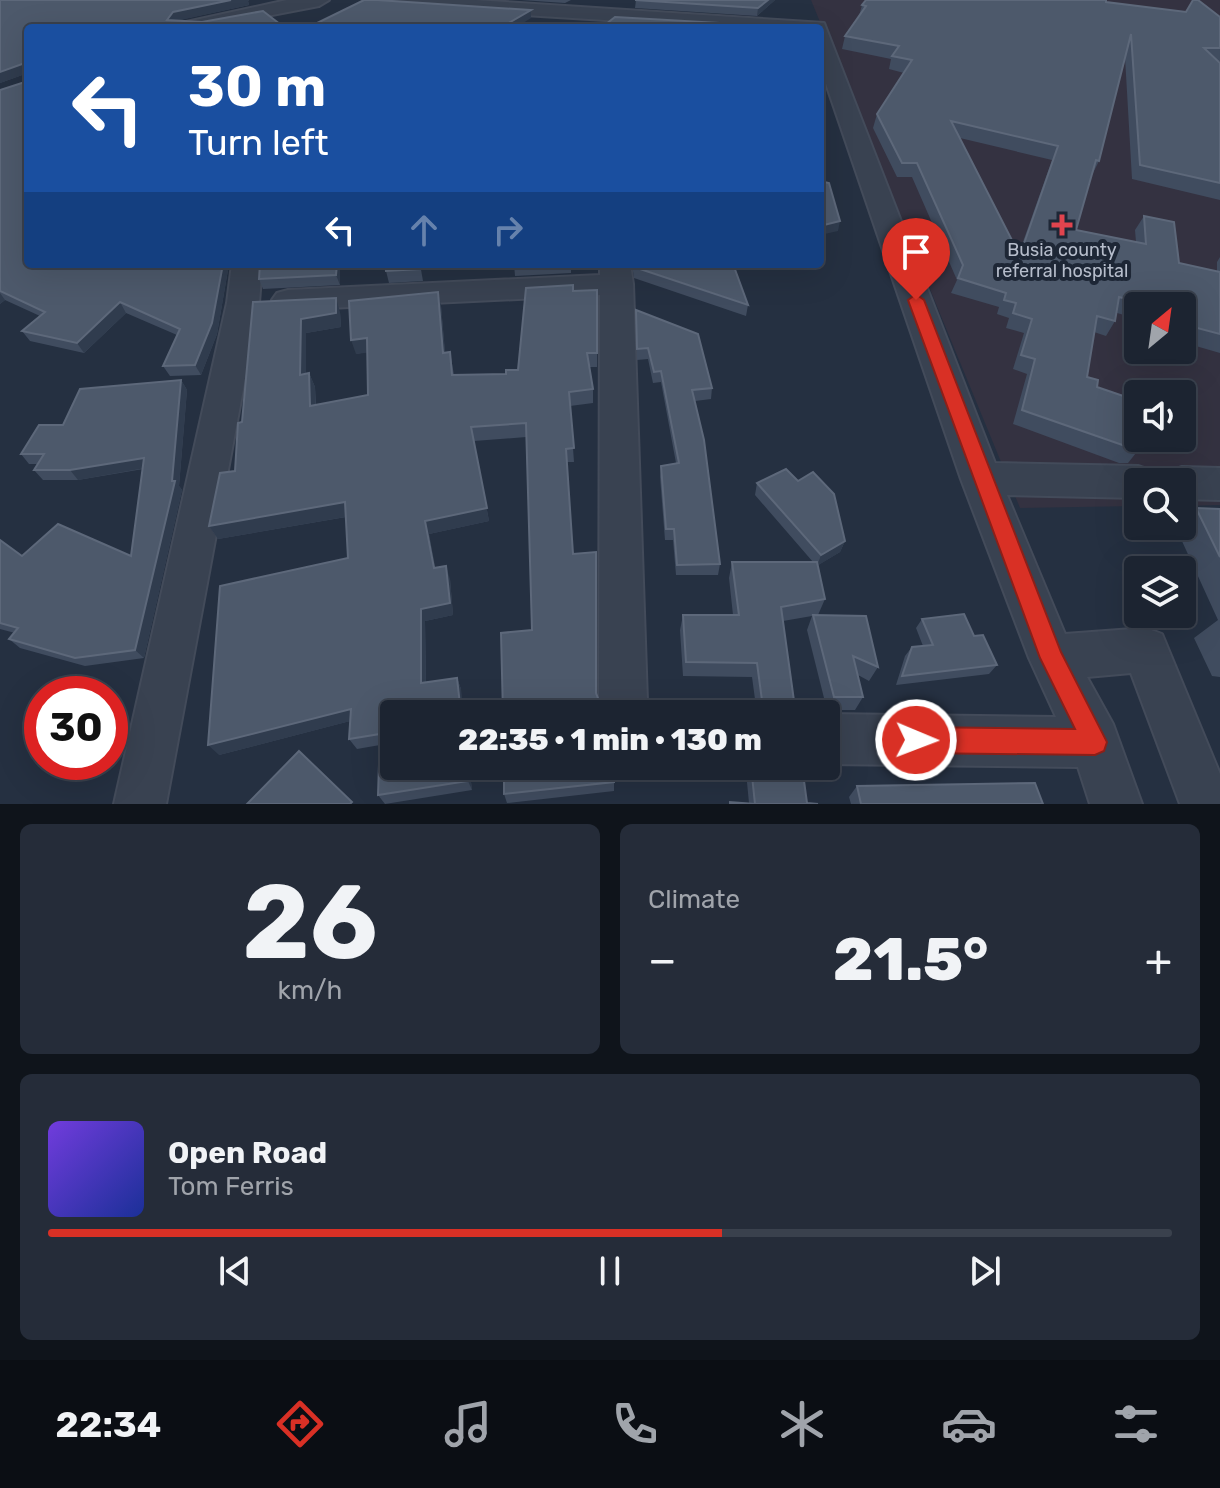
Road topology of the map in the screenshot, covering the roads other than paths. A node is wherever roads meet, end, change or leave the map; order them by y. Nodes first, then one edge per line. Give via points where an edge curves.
1 (380, 0) edge
2 (804, 0) edge
3 (188, 7) edge
4 (318, 10) edge
5 (210, 20) junction
6 (197, 24) edge
7 (755, 24) edge
8 (815, 24) edge
9 (824, 58) edge
10 (835, 119) edge
11 (616, 274) edge
12 (245, 283) edge
13 (981, 479) junction
14 (1124, 482) edge
15 (1196, 483) edge
16 (1220, 484) edge
17 (1052, 658) junction
18 (623, 700) edge
19 (840, 739) edge
20 (1095, 742) junction
21 (140, 804) edge
22 (1116, 804) edge
23 (1206, 804) edge

1 - 7 street
2 - 8 street
3 - 5 street
4 - 5 street via 290,5
5 - 6 street
9 - 10 street
10 - 13 street
11 - 12 street
11 - 18 street
12 - 21 street
13 - 14 street
13 - 17 street
15 - 16 street
17 - 20 street
17 - 23 street via 1146,650
19 - 20 street
20 - 22 street

